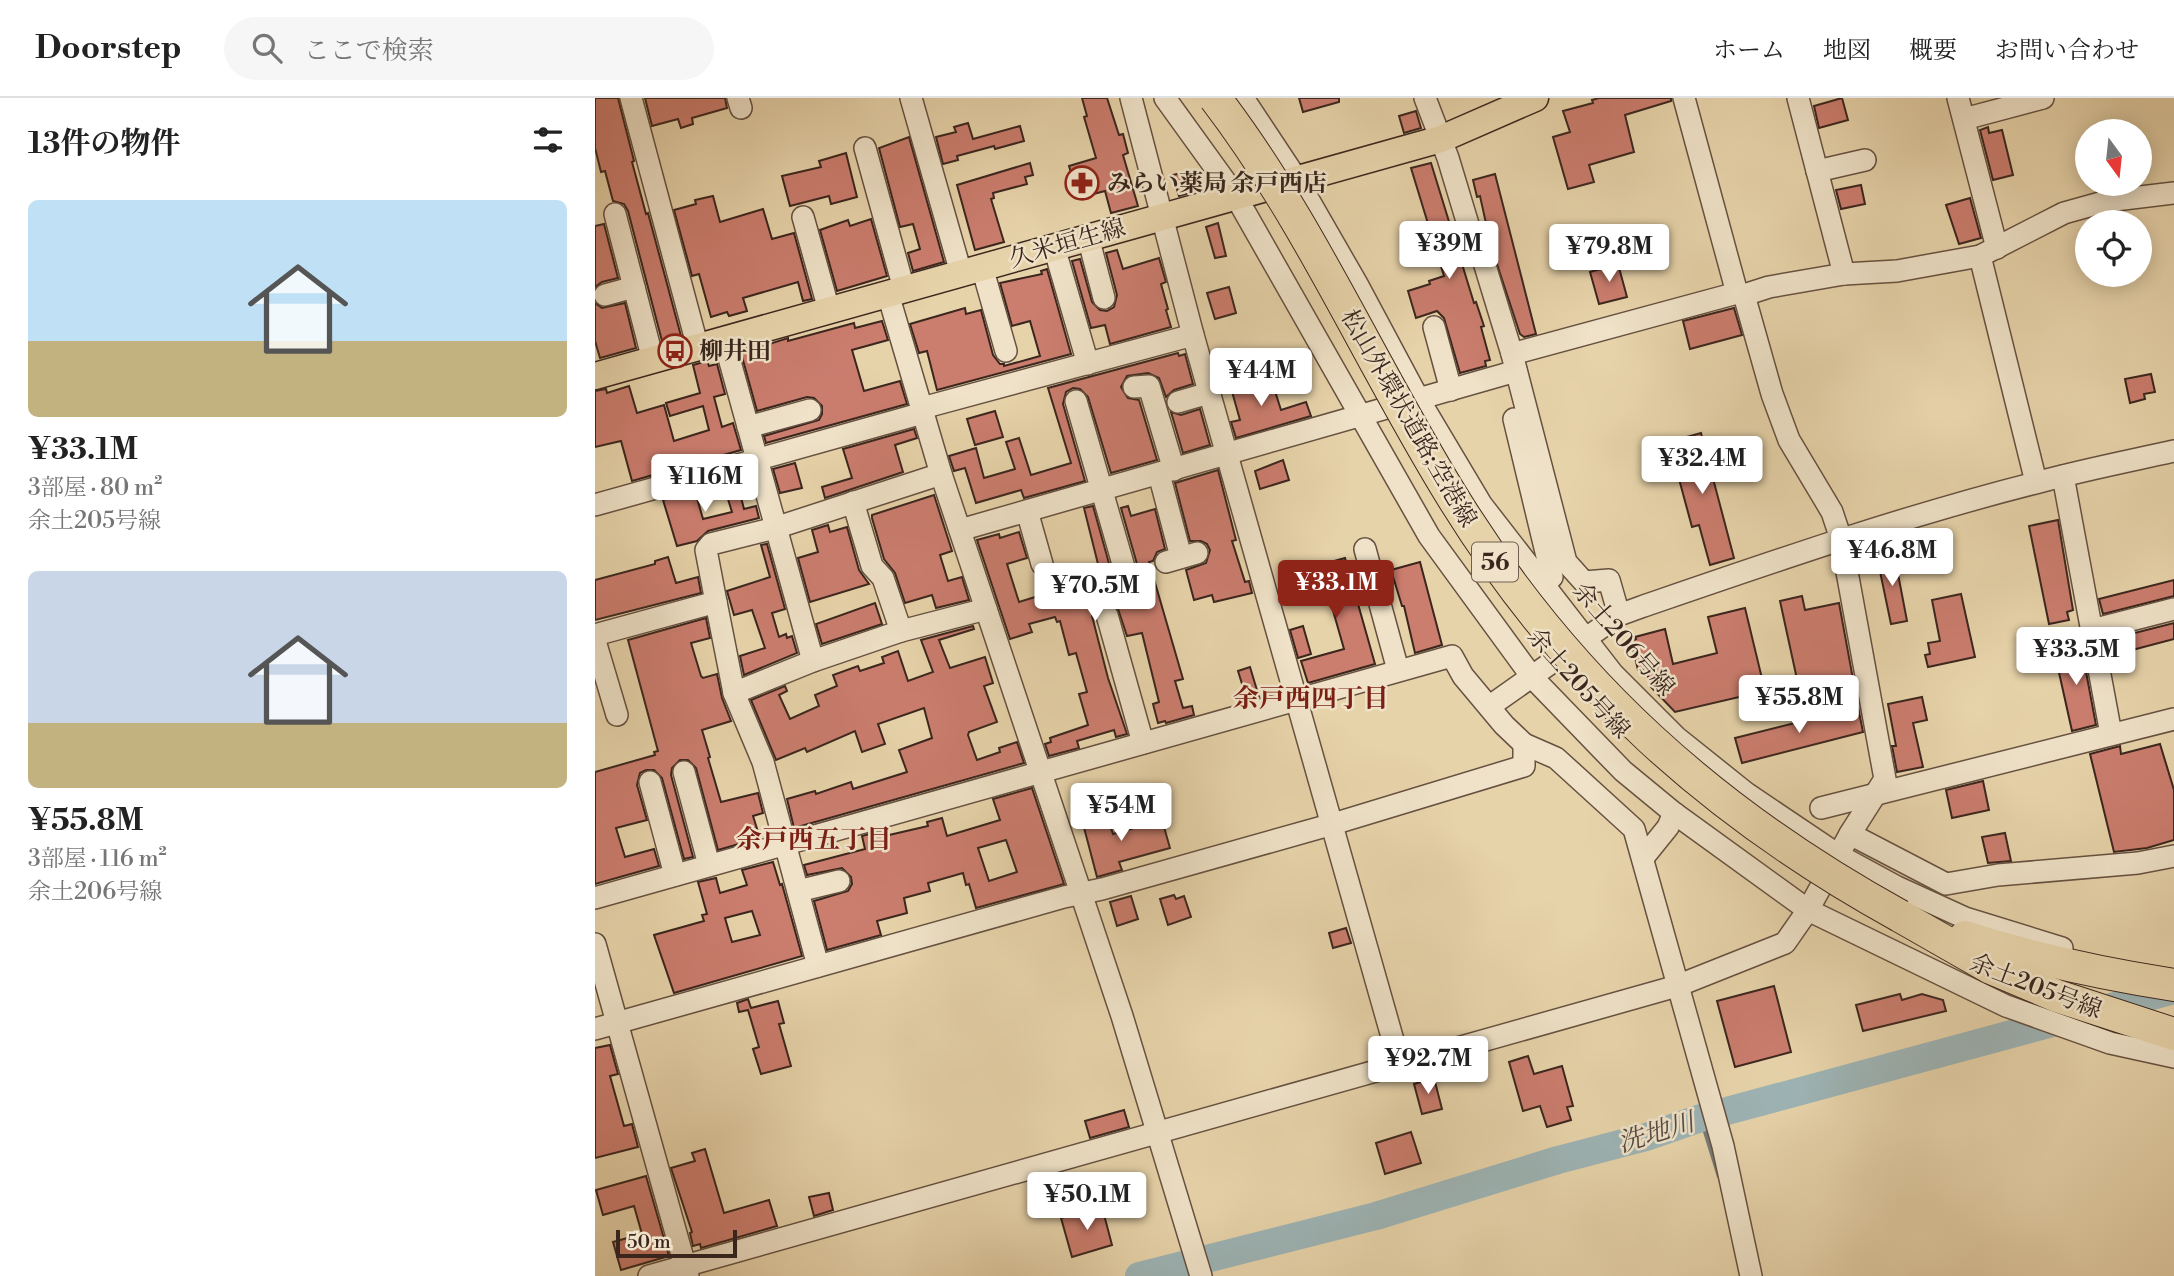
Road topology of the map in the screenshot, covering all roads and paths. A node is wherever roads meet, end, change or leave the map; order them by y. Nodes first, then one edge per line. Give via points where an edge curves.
1 (631, 98) edge
2 (911, 98) edge
3 (1131, 98) edge
4 (1165, 98) edge
5 (1215, 98) edge
6 (1243, 98) edge
7 (1425, 98) edge
8 (1535, 98) edge
9 (1684, 98) edge
10 (1798, 98) edge
11 (1958, 98) edge
12 (2043, 98) edge
13 (1963, 119) junction
14 (1441, 139) junction
15 (865, 148) dead end
16 (1865, 160) dead end
17 (1817, 171) junction
18 (1296, 178) junction
19 (2174, 193) edge
20 (1235, 195) junction
21 (615, 214) dead end
22 (1162, 216) junction
23 (803, 217) dead end
24 (1088, 237) junction
25 (1054, 247) junction
26 (1988, 252) junction
27 (971, 270) junction
28 (1844, 274) junction
29 (634, 287) junction
30 (896, 291) junction
31 (1740, 294) junction
32 (605, 295) dead end
33 (1104, 298) dead end
34 (829, 310) junction
35 (1434, 327) dead end
36 (1193, 335) junction
37 (724, 340) junction
38 (698, 348) junction
39 (1006, 351) dead end
40 (653, 360) junction
41 (1088, 364) junction
42 (1511, 367) junction
43 (595, 376) edge
44 (1134, 387) dead end
45 (1451, 390) junction
46 (1209, 393) junction
47 (1419, 400) junction
48 (1076, 401) dead end
49 (1178, 402) dead end
50 (810, 410) dead end
51 (923, 411) junction
52 (1360, 417) junction
53 (748, 427) junction
54 (2174, 451) edge
55 (1226, 456) junction
56 (756, 458) junction
57 (1167, 472) junction
58 (941, 474) junction
59 (2063, 476) junction
60 (2036, 482) junction
61 (1102, 490) junction
62 (853, 502) junction
63 (595, 505) edge
64 (1027, 511) junction
65 (775, 528) junction
66 (960, 530) junction
67 (1841, 539) junction
68 (1364, 549) dead end
69 (1181, 557) dead end
70 (1042, 564) dead end
71 (1131, 574) dead end
72 (1552, 577) dead end
73 (716, 602) junction
74 (986, 609) junction
75 (2174, 609) edge
76 (1107, 615) dead end
77 (1619, 615) junction
78 (2092, 630) junction
79 (901, 631) junction
80 (595, 635) edge
81 (1585, 639) junction
82 (595, 641) edge
83 (813, 661) junction
84 (1398, 670) junction
85 (1532, 677) junction
86 (734, 693) junction
87 (1297, 699) junction
88 (1490, 706) junction
89 (617, 715) dead end
90 (2174, 719) edge
91 (2111, 734) junction
92 (1143, 743) junction
93 (1524, 744) junction
94 (1041, 771) junction
95 (1873, 795) junction
96 (1821, 808) dead end
97 (1674, 813) junction
98 (1333, 824) junction
99 (1850, 834) junction
100 (786, 844) junction
101 (1838, 855) junction
102 (2174, 856) edge
103 (1643, 858) junction
104 (709, 865) junction
105 (675, 875) junction
106 (839, 880) dead end
107 (799, 891) junction
108 (1082, 893) junction
109 (595, 898) edge
110 (1808, 910) junction
111 (1900, 916) junction
112 (595, 947) edge
113 (818, 966) junction
114 (2167, 975) edge
115 (1678, 986) junction
116 (617, 1023) junction
117 (595, 1029) edge
118 (2174, 1034) edge
119 (2174, 1057) edge
120 (1400, 1065) junction
121 (1158, 1133) junction
122 (687, 1271) edge
123 (649, 1276) edge
124 (1201, 1276) edge
125 (1751, 1276) edge

1 - 38 street
2 - 27 street
3 - 22 street
4 - 20 street, 余土205号線
5 - 111 highway, 松山外環状道路;空港線 / 56, bridge via 1302,231 1460,508 1492,558 1572,659 1667,756 1739,814 1803,859
6 - 18 street, 余土206号線
7 - 14 street
8 - 14 main road, 久米垣生線
9 - 31 street
10 - 17 street
11 - 13 street
12 - 13 street
13 - 26 street
14 - 18 main road, 久米垣生線
14 - 42 street via 1483,259
15 - 30 street
16 - 17 street
17 - 28 street
18 - 20 main road, 久米垣生線
18 - 47 street, 余土206号線
19 - 26 street via 2107,201 2064,213
20 - 22 main road, 久米垣生線
20 - 52 street, 余土205号線
21 - 29 street
22 - 24 main road, 久米垣生線
22 - 36 street
23 - 34 street
24 - 25 main road, 久米垣生線
24 - 33 street
25 - 27 main road, 久米垣生線
25 - 41 street
26 - 28 street via 1897,271
26 - 60 street
27 - 30 main road, 久米垣生線
27 - 39 street
28 - 31 street
29 - 32 street
29 - 40 street
30 - 34 main road, 久米垣生線
30 - 51 street
31 - 42 street
31 - 67 street via 1789,440 1832,512
34 - 37 main road, 久米垣生線
35 - 45 street
36 - 41 street
36 - 46 street
37 - 38 main road, 久米垣生線
37 - 53 street
38 - 40 main road, 久米垣生線
40 - 43 main road, 久米垣生線
41 - 51 street
42 - 45 street
42 - 72 street
42 - 77 street via 1566,562 1584,582 1609,580
44 - 57 street via 1149,386
45 - 47 street
46 - 49 street
46 - 55 street
47 - 52 street
47 - 81 street, 余土206号線 via 1481,503
48 - 61 street
50 - 53 street
51 - 56 street
51 - 58 street
52 - 55 street
52 - 85 street, 余土205号線 via 1429,536
53 - 56 street
54 - 59 street
55 - 57 street
55 - 87 street
56 - 63 street
56 - 65 street
57 - 61 street
57 - 69 street
58 - 62 street
58 - 66 street
59 - 60 street
59 - 78 street
60 - 67 street
61 - 64 street
61 - 71 street
62 - 65 street
62 - 79 street via 872,566 883,578
64 - 66 street
64 - 70 street
65 - 73 street via 712,544 706,550
65 - 83 street
66 - 74 street
67 - 77 street
67 - 95 street via 1885,779
68 - 84 street
73 - 80 street
73 - 86 street
74 - 79 street
74 - 94 street
75 - 78 street
76 - 92 street
77 - 81 street
78 - 91 street
79 - 83 street
81 - 85 street
81 - 101 street, 余土206号線 via 1676,737 1746,793
82 - 89 street
83 - 86 street
84 - 87 street
84 - 88 street via 1452,656
85 - 88 street
85 - 97 street, 余土205号線 via 1623,771
86 - 100 street via 763,762
87 - 92 street
87 - 98 street
88 - 93 street
90 - 91 street
91 - 95 street
92 - 94 street
93 - 98 street via 1524,766
93 - 103 street via 1556,758 1634,829
94 - 100 street
94 - 108 street
95 - 96 street
95 - 99 street
97 - 103 street
97 - 110 street, 余土205号線
98 - 108 street
98 - 120 street
99 - 101 street
99 - 102 street via 1946,884
100 - 104 street
100 - 107 street
101 - 110 street
101 - 114 street, 余土206号線 via 1965,918
103 - 115 street
104 - 105 street
104 - 105 street via 676,774
105 - 109 street
106 - 107 street
107 - 113 street
108 - 113 street
108 - 121 street
110 - 115 street via 1785,943
110 - 119 street, 余土205号線 via 2006,1006 2096,1038
111 - 114 highway via 2005,950 2121,977
111 - 118 highway via 1991,968 2057,996
112 - 116 street
113 - 116 street
115 - 120 street
115 - 125 street via 1722,1141
116 - 117 street
116 - 122 street
120 - 121 street
121 - 122 street
121 - 124 street
122 - 123 street

